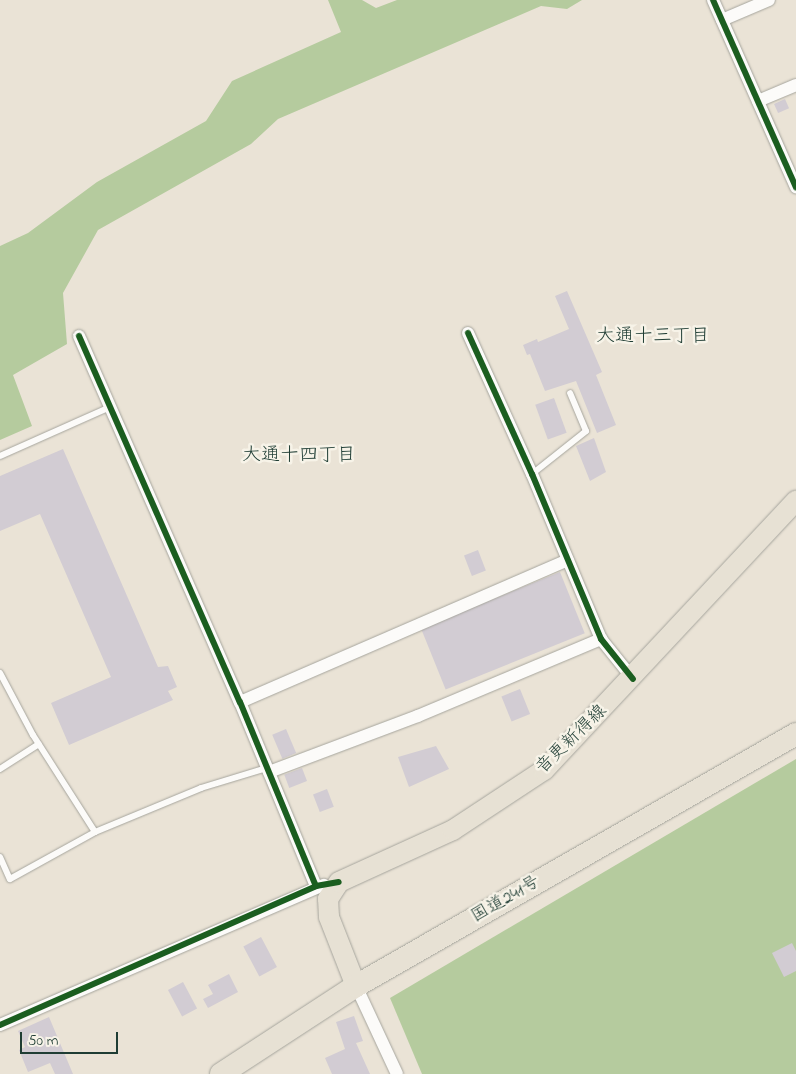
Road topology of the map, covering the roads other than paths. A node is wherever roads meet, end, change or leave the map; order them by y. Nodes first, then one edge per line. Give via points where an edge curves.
1 (714, 0) edge
2 (769, 0) edge
3 (722, 20) junction
4 (796, 85) edge
5 (758, 101) junction
6 (795, 182) edge
7 (468, 334) dead end
8 (78, 336) dead end
9 (570, 393) dead end
10 (110, 407) junction
11 (0, 456) edge
12 (532, 474) junction
13 (796, 501) edge
14 (568, 560) junction
15 (601, 639) junction
16 (0, 673) edge
17 (633, 679) junction
18 (240, 702) junction
19 (796, 734) edge
20 (39, 744) junction
21 (0, 769) edge
22 (268, 770) junction
23 (95, 832) junction
24 (0, 857) edge
25 (339, 882) junction
26 (316, 886) junction
27 (356, 986) junction
28 (0, 1025) edge
29 (221, 1074) edge
30 (397, 1074) edge

1 - 3 street
2 - 3 street
3 - 5 street
4 - 5 street
5 - 6 street
7 - 12 street
8 - 10 street
9 - 12 lane via 586,431
10 - 11 lane
10 - 18 street
12 - 14 street
13 - 17 main road, 音更新得線
14 - 15 street
14 - 18 street
15 - 17 street
15 - 22 street via 418,716
16 - 20 lane
17 - 25 main road, 音更新得線 via 544,770 453,830
18 - 22 street
19 - 27 highway, 国道241号
20 - 21 lane
20 - 23 lane
22 - 23 lane via 201,788
22 - 26 street
23 - 24 lane via 10,879
25 - 26 street
25 - 27 main road via 328,898 330,917
26 - 28 street
27 - 29 highway, 国道241号
27 - 30 street

